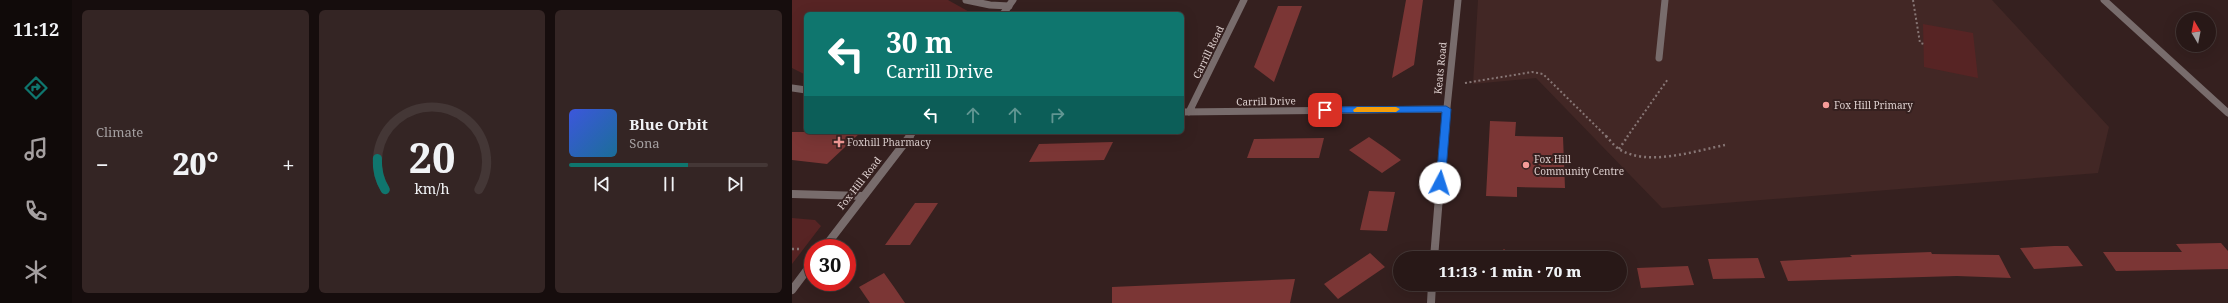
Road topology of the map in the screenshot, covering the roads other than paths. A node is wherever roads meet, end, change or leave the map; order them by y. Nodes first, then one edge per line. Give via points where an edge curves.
1 (966, 0) edge
2 (1013, 0) edge
3 (1244, 0) edge
4 (1458, 0) edge
5 (1665, 0) edge
6 (2104, 0) edge
7 (1009, 6) junction
8 (1004, 12) edge
9 (1658, 58) dead end
10 (792, 88) edge
11 (804, 90) edge
12 (1446, 109) junction
13 (1186, 112) edge
14 (2228, 113) edge
15 (911, 134) edge
16 (792, 194) edge
17 (863, 196) junction
18 (831, 239) edge
19 (1435, 251) edge
20 (804, 274) edge
21 (792, 290) edge
22 (1432, 291) edge
23 (1431, 303) edge

1 - 7 street via 990,6
2 - 7 street
3 - 13 street, Carrill Road
4 - 12 street, Keats Road
5 - 9 street
6 - 14 street
7 - 8 street
10 - 11 street
12 - 13 street, Carrill Drive
12 - 19 street, Keats Road
15 - 17 street, Fox Hill Road
16 - 17 street
17 - 18 street, Fox Hill Road
20 - 21 street
22 - 23 street

